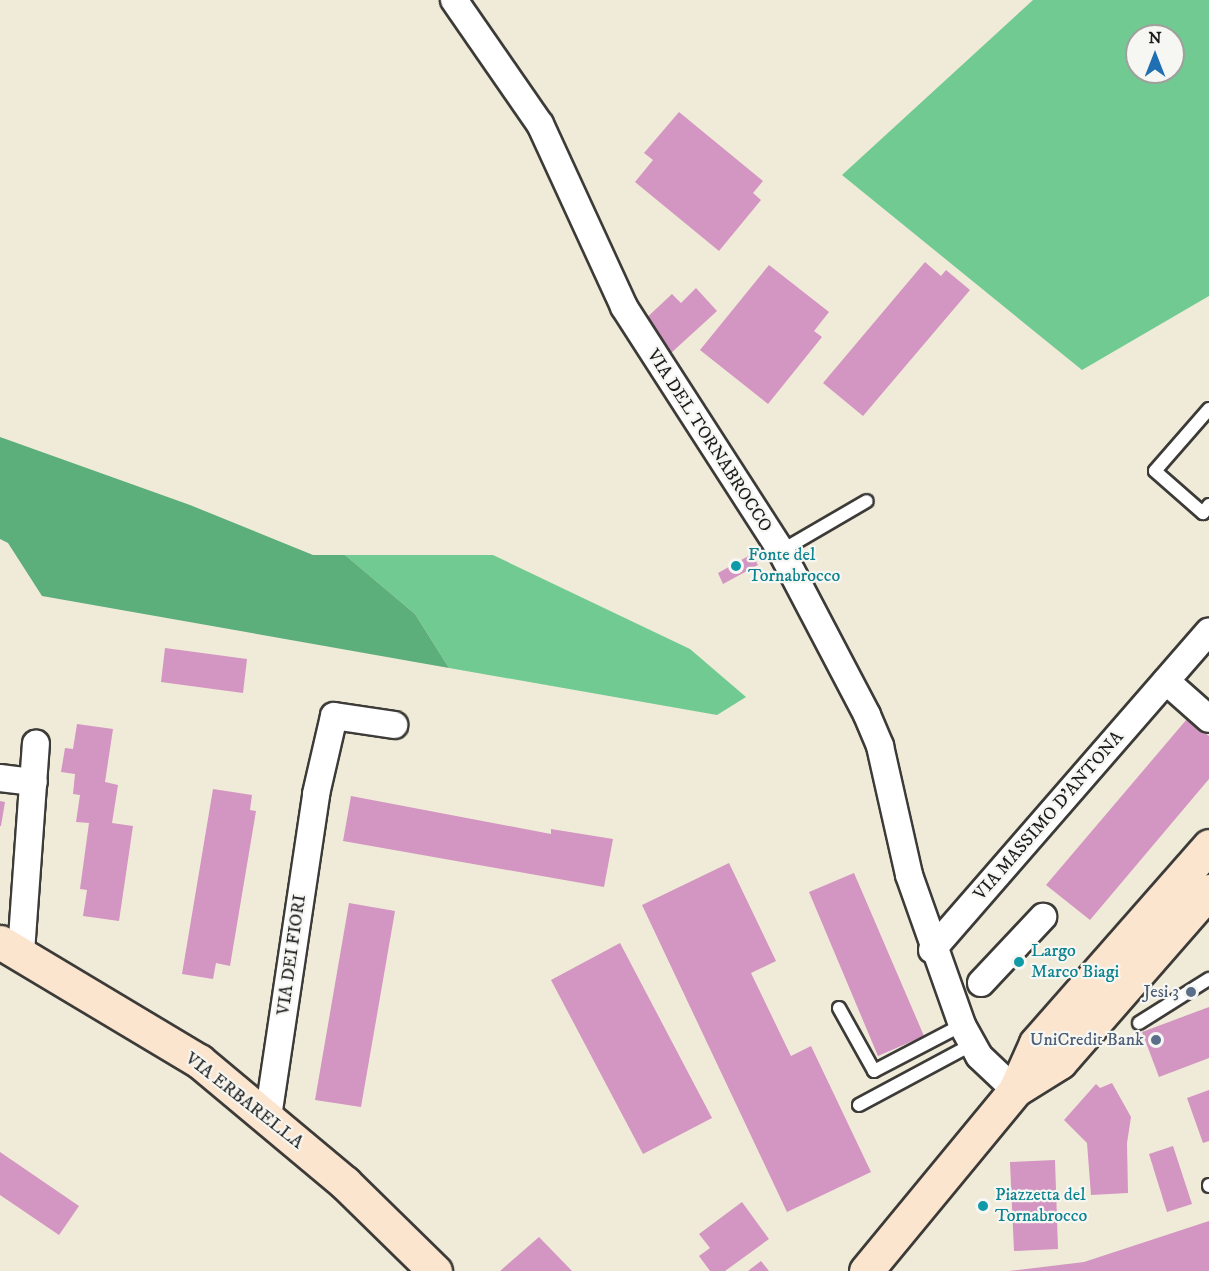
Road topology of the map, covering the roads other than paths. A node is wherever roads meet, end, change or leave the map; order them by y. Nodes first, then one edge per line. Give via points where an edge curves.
1 (454, 0) edge
2 (1209, 409) edge
3 (867, 501) dead end
4 (1209, 505) edge
5 (781, 551) junction
6 (1209, 631) edge
7 (1166, 681) junction
8 (1209, 719) edge
9 (394, 725) dead end
10 (36, 744) dead end
11 (0, 778) edge
12 (34, 783) junction
13 (1209, 846) edge
14 (1205, 905) edge
15 (1043, 917) dead end
16 (10, 947) edge
17 (932, 950) junction
18 (1209, 979) edge
19 (981, 983) dead end
20 (838, 1008) dead end
21 (1139, 1023) dead end
22 (966, 1035) junction
23 (1015, 1090) junction
24 (859, 1105) dead end
25 (268, 1117) junction
26 (435, 1271) edge
27 (866, 1271) edge

1 - 5 street, VIA DEL TORNABROCCO via 540,124 624,308
2 - 4 lane via 1155,471 1203,513
3 - 5 lane
5 - 17 street, VIA DEL TORNABROCCO via 880,746 909,875
6 - 7 street, VIA MASSIMO D'ANTONA
7 - 8 street
7 - 17 street, VIA MASSIMO D'ANTONA
9 - 25 street, VIA DEI FIORI via 334,716 316,794
10 - 12 street
11 - 12 street
12 - 16 street
13 - 23 main road via 1035,1043
14 - 23 main road via 1060,1062
15 - 19 street
16 - 25 main road, VIA ERBARELLA via 199,1061
17 - 22 street, VIA DEL TORNABROCCO
18 - 21 lane
20 - 22 lane via 874,1071
22 - 23 street, VIA DEL TORNABROCCO
22 - 24 lane
23 - 27 main road
25 - 26 main road, VIA ERBARELLA via 345,1183

